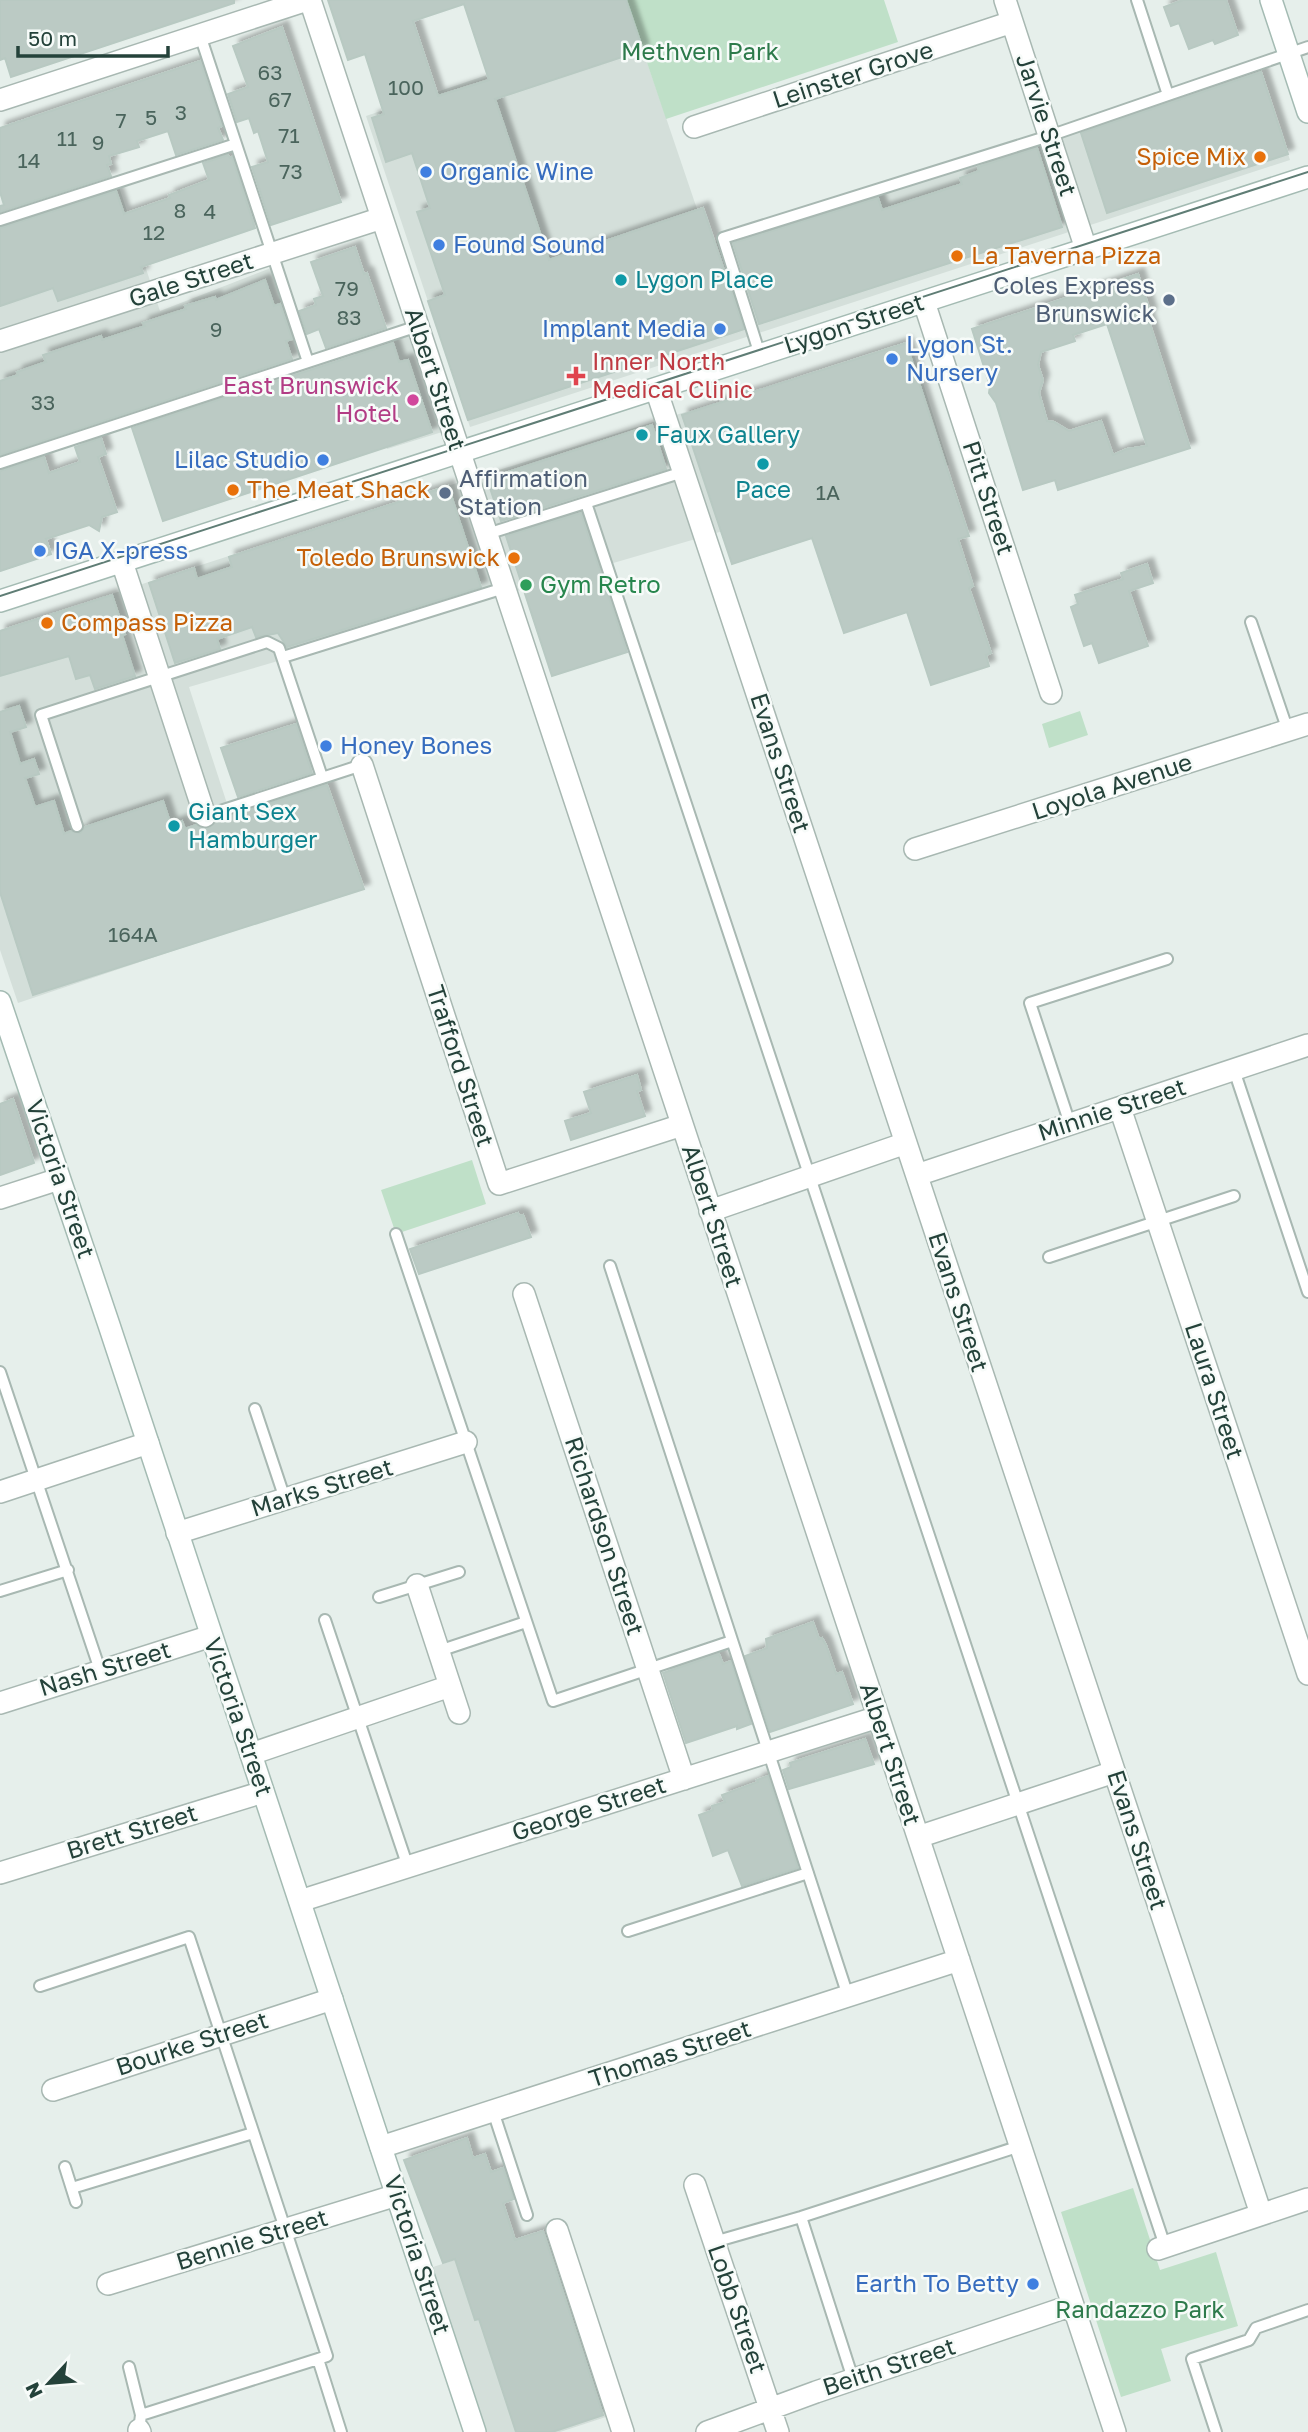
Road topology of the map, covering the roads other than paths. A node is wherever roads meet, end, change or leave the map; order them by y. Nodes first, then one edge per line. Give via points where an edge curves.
1 (309, 0) edge
2 (1005, 0) edge
3 (1137, 0) edge
4 (1271, 0) edge
5 (1012, 22) junction
6 (200, 35) junction
7 (1298, 51) edge
8 (1168, 95) junction
9 (0, 100) edge
10 (1308, 112) edge
11 (694, 127) dead end
12 (1049, 136) junction
13 (236, 144) junction
14 (1308, 177) edge
15 (382, 218) junction
16 (0, 220) edge
17 (1086, 249) junction
18 (273, 253) junction
19 (924, 302) junction
20 (418, 326) junction
21 (0, 341) edge
22 (760, 355) junction
23 (308, 362) junction
24 (656, 389) junction
25 (459, 452) junction
26 (0, 463) edge
27 (683, 472) junction
28 (586, 503) junction
29 (487, 534) junction
30 (122, 562) junction
31 (504, 588) junction
32 (0, 601) edge
33 (1251, 622) dead end
34 (282, 657) junction
35 (160, 677) junction
36 (1051, 693) dead end
37 (1298, 727) edge
38 (362, 765) joint
39 (322, 778) junction
40 (205, 816) joint
41 (77, 826) dead end
42 (915, 849) dead end
43 (1167, 959) dead end
44 (0, 1002) edge
45 (1308, 1045) edge
46 (1234, 1070) junction
47 (1120, 1108) junction
48 (1069, 1124) junction
49 (682, 1125) junction
50 (906, 1143) junction
51 (916, 1175) junction
52 (810, 1177) junction
53 (59, 1179) junction
54 (1234, 1196) dead end
55 (0, 1198) edge
56 (710, 1211) junction
57 (1157, 1221) junction
58 (396, 1234) dead end
59 (1049, 1257) dead end
60 (610, 1266) dead end
61 (1308, 1292) edge
62 (524, 1294) dead end
63 (0, 1372) edge
64 (254, 1409) dead end
65 (466, 1442) junction
66 (148, 1443) junction
67 (38, 1479) junction
68 (0, 1492) edge
69 (285, 1499) junction
70 (177, 1533) junction
71 (68, 1570) junction
72 (458, 1572) dead end
73 (417, 1585) junction
74 (0, 1591) edge
75 (379, 1597) dead end
76 (325, 1620) dead end
77 (526, 1622) junction
78 (211, 1636) junction
79 (732, 1641) junction
80 (439, 1651) junction
81 (648, 1669) junction
82 (100, 1670) junction
83 (1308, 1674) edge
84 (450, 1686) junction
85 (0, 1703) edge
86 (459, 1713) dead end
87 (358, 1716) junction
88 (878, 1717) junction
89 (768, 1752) junction
90 (251, 1754) junction
91 (1114, 1772) junction
92 (684, 1779) junction
93 (263, 1792) junction
94 (1019, 1804) junction
95 (918, 1838) junction
96 (408, 1867) junction
97 (0, 1873) edge
98 (808, 1873) junction
99 (300, 1901) junction
100 (628, 1931) dead end
101 (959, 1960) junction
102 (40, 1986) dead end
103 (848, 1996) junction
104 (332, 1999) junction
105 (221, 2035) junction
106 (53, 2090) dead end
107 (493, 2111) junction
108 (253, 2133) junction
109 (1020, 2146) junction
110 (381, 2147) junction
111 (65, 2167) dead end
112 (695, 2185) dead end
113 (72, 2188) junction
114 (397, 2195) junction
115 (1308, 2199) edge
116 (76, 2202) dead end
117 (1262, 2214) junction
118 (527, 2215) dead end
119 (801, 2217) junction
120 (286, 2229) junction
121 (557, 2230) dead end
122 (714, 2242) junction
123 (1161, 2248) joint
124 (108, 2284) dead end
125 (1073, 2305) junction
126 (1308, 2310) edge
127 (318, 2359) junction
128 (129, 2367) dead end
129 (853, 2379) junction
130 (771, 2409) junction
131 (140, 2426) edge
132 (341, 2432) edge
133 (475, 2432) edge
134 (623, 2432) edge
135 (707, 2432) edge
136 (778, 2432) edge
137 (1115, 2432) edge
138 (1216, 2432) edge

1 - 6 street
1 - 15 street, Albert Street
2 - 5 street, Jarvie Street
3 - 8 lane
4 - 7 street
5 - 11 street, Leinster Grove
5 - 12 street, Jarvie Street
6 - 9 street
6 - 13 lane
7 - 8 lane
7 - 10 street
8 - 12 lane
12 - 17 street, Jarvie Street
12 - 22 lane via 723,238
13 - 16 lane
13 - 18 lane
14 - 17 street, Lygon Street
15 - 18 street, Gale Street
15 - 20 street, Albert Street
17 - 19 street, Lygon Street
18 - 21 street, Gale Street
18 - 23 lane
19 - 22 street, Lygon Street
19 - 36 street, Pitt Street
20 - 23 lane
20 - 25 street, Albert Street
22 - 24 street, Lygon Street
23 - 26 lane
24 - 25 street, Lygon Street
24 - 27 street, Evans Street
25 - 29 street, Albert Street
25 - 30 street, Lygon Street
27 - 28 lane
27 - 50 street, Evans Street
28 - 29 lane
28 - 52 lane
29 - 31 street, Albert Street
30 - 32 street, Lygon Street
30 - 35 street
31 - 34 lane
31 - 49 street, Albert Street
33 - 37 lane
34 - 35 lane via 279,648 267,642
34 - 39 lane
35 - 40 street
35 - 41 lane via 41,715
37 - 42 street, Loyola Avenue
38 - 39 lane
38 - 49 street, Trafford Street via 499,1184
39 - 40 lane
43 - 48 lane via 1030,1003
44 - 53 street, Victoria Street
45 - 46 street, Minnie Street
46 - 47 street, Minnie Street
46 - 61 lane
47 - 48 street, Minnie Street
47 - 57 street, Laura Street
48 - 51 street, Minnie Street
49 - 56 street, Albert Street
50 - 51 street, Evans Street
50 - 52 street
51 - 91 street, Evans Street
52 - 56 street
52 - 94 lane
53 - 55 street
53 - 66 street, Victoria Street
54 - 57 lane
56 - 88 street, Albert Street
57 - 59 lane
57 - 83 street, Laura Street
58 - 65 lane
60 - 79 lane
62 - 81 street, Richardson Street
63 - 67 lane
64 - 69 lane
65 - 69 street, Marks Street
65 - 77 lane
66 - 67 street
66 - 70 street, Victoria Street
67 - 68 street
67 - 71 lane
69 - 70 street, Marks Street
70 - 78 street, Victoria Street
71 - 74 lane
71 - 82 lane
72 - 73 lane
73 - 75 lane
73 - 80 street
76 - 87 lane
77 - 80 lane
77 - 81 lane via 552,1701
78 - 82 street, Nash Street
78 - 90 street, Victoria Street
79 - 81 lane
79 - 89 lane
80 - 84 street
81 - 92 street, Richardson Street
82 - 85 street, Nash Street
84 - 86 street
84 - 87 street
87 - 90 street
87 - 96 lane
88 - 89 street, George Street
88 - 95 street, Albert Street
89 - 92 street, George Street
89 - 98 lane
90 - 93 street, Victoria Street
91 - 94 street
91 - 117 street, Evans Street
92 - 96 street, George Street
93 - 97 street, Brett Street
93 - 99 street, Victoria Street
94 - 95 street
94 - 123 lane
95 - 101 street, Albert Street
96 - 99 street, George Street
98 - 100 lane
98 - 103 lane
99 - 104 street, Victoria Street
101 - 103 street, Thomas Street
101 - 109 street, Albert Street
102 - 105 lane via 190,1937
103 - 107 street, Thomas Street
104 - 105 street, Bourke Street
104 - 110 street, Victoria Street
105 - 106 street, Bourke Street
105 - 108 lane
107 - 110 street, Thomas Street
107 - 118 lane
108 - 113 lane
108 - 120 lane
109 - 119 lane
109 - 125 street, Albert Street
110 - 114 street, Victoria Street
111 - 113 lane
112 - 122 street, Lobb Street
113 - 116 lane
114 - 120 street, Bennie Street
114 - 133 street, Victoria Street
115 - 117 street
117 - 123 street
119 - 122 lane
119 - 129 lane
120 - 124 street, Bennie Street
120 - 127 lane via 327,2356
121 - 134 street
122 - 130 street, Lobb Street
125 - 129 street, Beith Street
125 - 137 street, Albert Street
126 - 138 lane via 1256,2328 1249,2340 1192,2359
127 - 131 lane
127 - 132 lane
128 - 131 lane
129 - 130 street, Beith Street
130 - 135 street, Beith Street
130 - 136 street, Lobb Street

